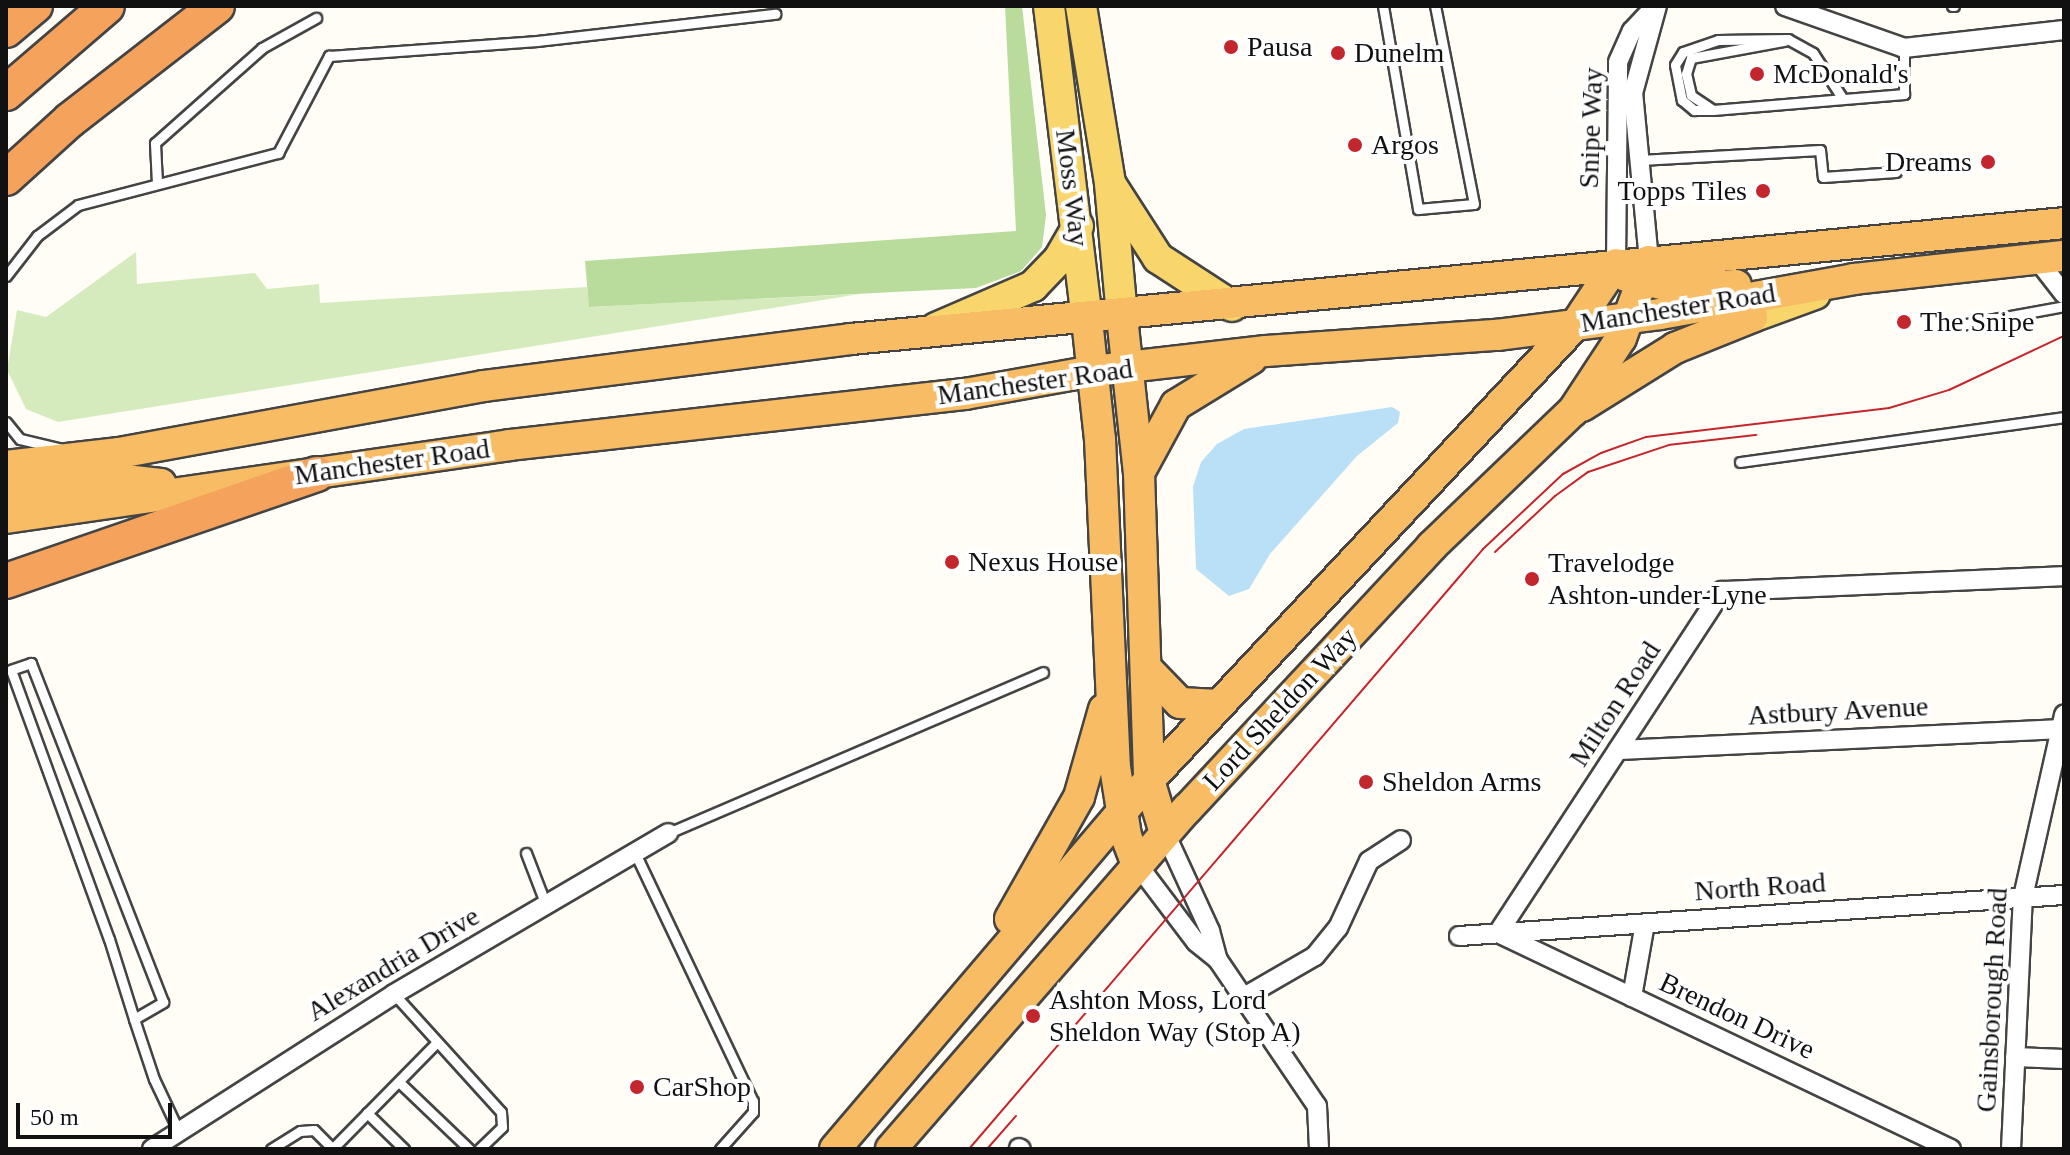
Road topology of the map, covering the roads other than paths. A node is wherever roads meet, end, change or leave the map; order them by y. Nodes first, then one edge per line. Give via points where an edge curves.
1 (35, 6) edge
2 (107, 6) edge
3 (217, 6) edge
4 (1049, 6) edge
5 (1081, 6) edge
6 (1383, 6) edge
7 (1435, 6) edge
8 (1656, 6) edge
9 (1785, 6) edge
10 (775, 14) dead end
11 (316, 18) dead end
12 (6, 30) edge
13 (2064, 30) edge
14 (1904, 48) junction
15 (6, 93) edge
16 (1841, 96) junction
17 (1640, 160) junction
18 (1896, 172) dead end
19 (6, 178) edge
20 (157, 183) junction
21 (1110, 184) junction
22 (2064, 223) edge
23 (1078, 226) junction
24 (2050, 257) edge
25 (1616, 264) junction
26 (1645, 272) junction
27 (6, 276) edge
28 (1854, 279) junction
29 (2064, 294) edge
30 (1232, 306) junction
31 (2064, 306) edge
32 (1122, 317) junction
33 (1630, 317) junction
34 (1752, 317) joint
35 (1087, 320) junction
36 (1576, 324) junction
37 (1950, 327) dead end
38 (930, 331) junction
39 (1266, 351) junction
40 (1127, 368) junction
41 (1093, 371) junction
42 (1573, 411) junction
43 (2064, 417) edge
44 (6, 422) edge
45 (92, 456) junction
46 (1740, 462) dead end
47 (6, 466) edge
48 (1139, 473) junction
49 (317, 474) junction
50 (194, 488) junction
51 (6, 490) edge
52 (6, 518) edge
53 (2064, 576) edge
54 (6, 581) edge
55 (1147, 669) junction
56 (1043, 672) dead end
57 (1111, 684) junction
58 (1219, 705) junction
59 (2063, 724) edge
60 (1618, 750) junction
61 (1149, 780) junction
62 (1124, 823) junction
63 (668, 833) joint
64 (1165, 833) junction
65 (1401, 840) dead end
66 (526, 853) dead end
67 (635, 853) junction
68 (1137, 864) junction
69 (2064, 895) edge
70 (2023, 897) junction
71 (546, 905) junction
72 (1645, 923) junction
73 (1498, 933) junction
74 (1459, 936) dead end
75 (1218, 960) junction
76 (394, 994) junction
77 (1244, 997) junction
78 (1632, 997) junction
79 (960, 999) junction
80 (134, 1019) junction
81 (437, 1042) junction
82 (2015, 1057) junction
83 (2064, 1059) edge
84 (399, 1082) junction
85 (367, 1113) junction
86 (179, 1132) junction
87 (333, 1148) edge
88 (152, 1149) edge
89 (271, 1149) edge
90 (404, 1149) edge
91 (469, 1149) edge
92 (479, 1149) edge
93 (720, 1149) edge
94 (835, 1149) edge
95 (891, 1149) edge
96 (1319, 1149) edge
97 (1951, 1149) edge
98 (2011, 1149) edge

1 - 12 highway
2 - 15 highway
3 - 19 highway via 70,120
4 - 23 main road, Moss Way
5 - 21 main road, Moss Way
6 - 7 lane via 1418,209 1474,204
8 - 17 street, Snipe Way via 1633,93
8 - 25 street, Snipe Way via 1632,31 1618,62
9 - 14 street
10 - 20 lane via 537,41 329,56 278,153
11 - 20 lane via 262,48 155,143
13 - 14 street
14 - 16 lane via 1904,94
16 - 16 lane via 1813,53 1788,39 1718,40 1683,52 1674,79 1682,100 1694,110
17 - 18 lane via 1820,150 1823,177
17 - 26 street, Snipe Way
20 - 27 lane via 78,205 37,236
21 - 30 main road via 1158,258
21 - 32 main road, Moss Way
22 - 26 highway, Manchester Road
23 - 35 main road, Moss Way
23 - 38 main road via 1059,259 1033,286
24 - 28 highway, Manchester Road
24 - 29 street
25 - 26 highway, Manchester Road
25 - 30 highway, Manchester Road
25 - 36 highway, Lord Sheldon Way
26 - 28 highway via 1678,288
26 - 33 highway, Lord Sheldon Way
28 - 33 highway, Manchester Road
28 - 34 main road
30 - 32 highway, Manchester Road
31 - 37 lane
32 - 35 highway, Manchester Road
32 - 40 highway
33 - 36 highway, Manchester Road
33 - 42 highway, Lord Sheldon Way
34 - 42 highway via 1675,348
35 - 38 highway, Manchester Road
35 - 41 highway, Moss Way
36 - 39 highway, Manchester Road
36 - 58 highway, Lord Sheldon Way
38 - 45 highway, Manchester Road via 484,386
39 - 40 highway, Manchester Road
39 - 48 highway via 1176,405
40 - 41 highway, Manchester Road
40 - 48 highway
41 - 49 highway, Manchester Road via 965,394 510,445
41 - 57 highway
42 - 64 highway, Lord Sheldon Way via 1432,546
43 - 46 lane
44 - 45 lane via 20,439
45 - 47 highway, Manchester Road
48 - 55 highway
49 - 50 highway, Manchester Road
49 - 54 highway
50 - 51 highway via 116,479 30,492
50 - 52 highway, Manchester Road
53 - 60 street, Milton Road via 1722,591
55 - 58 highway via 1180,703
55 - 61 highway
56 - 63 lane
57 - 62 highway
57 - 79 highway via 1079,797 1055,846
58 - 61 highway, Lord Sheldon Way
59 - 60 street, Astbury Avenue
59 - 70 street, Gainsborough Road
60 - 73 street, Milton Road
61 - 62 highway, Lord Sheldon Way
61 - 64 highway
62 - 64 highway
62 - 68 highway
62 - 79 highway, Lord Sheldon Way
63 - 67 street, Alexandria Drive
64 - 68 highway, Lord Sheldon Way
64 - 75 street
65 - 77 street via 1369,861 1338,928 1315,956
66 - 71 lane
67 - 71 street, Alexandria Drive
67 - 93 lane via 753,1101 753,1112
68 - 75 street via 1196,942
68 - 95 highway, Lord Sheldon Way
69 - 70 street, North Road
70 - 72 street, North Road
70 - 82 street, Gainsborough Road
71 - 76 street, Alexandria Drive
72 - 73 street, North Road
72 - 78 street
73 - 74 street, North Road
73 - 78 street, Brendon Drive
75 - 77 street
76 - 81 lane
76 - 86 street, Alexandria Drive
77 - 96 street via 1317,1106
78 - 97 street, Brendon Drive
79 - 94 highway, Lord Sheldon Way
80 - 80 lane via 11,670 31,663 163,1002
80 - 86 lane
81 - 84 lane
81 - 92 lane via 505,1119
82 - 83 street
82 - 98 street, Gainsborough Road
84 - 85 lane
84 - 91 lane
85 - 87 lane
85 - 90 lane
86 - 88 street, Alexandria Drive
87 - 89 lane via 314,1130 300,1131

